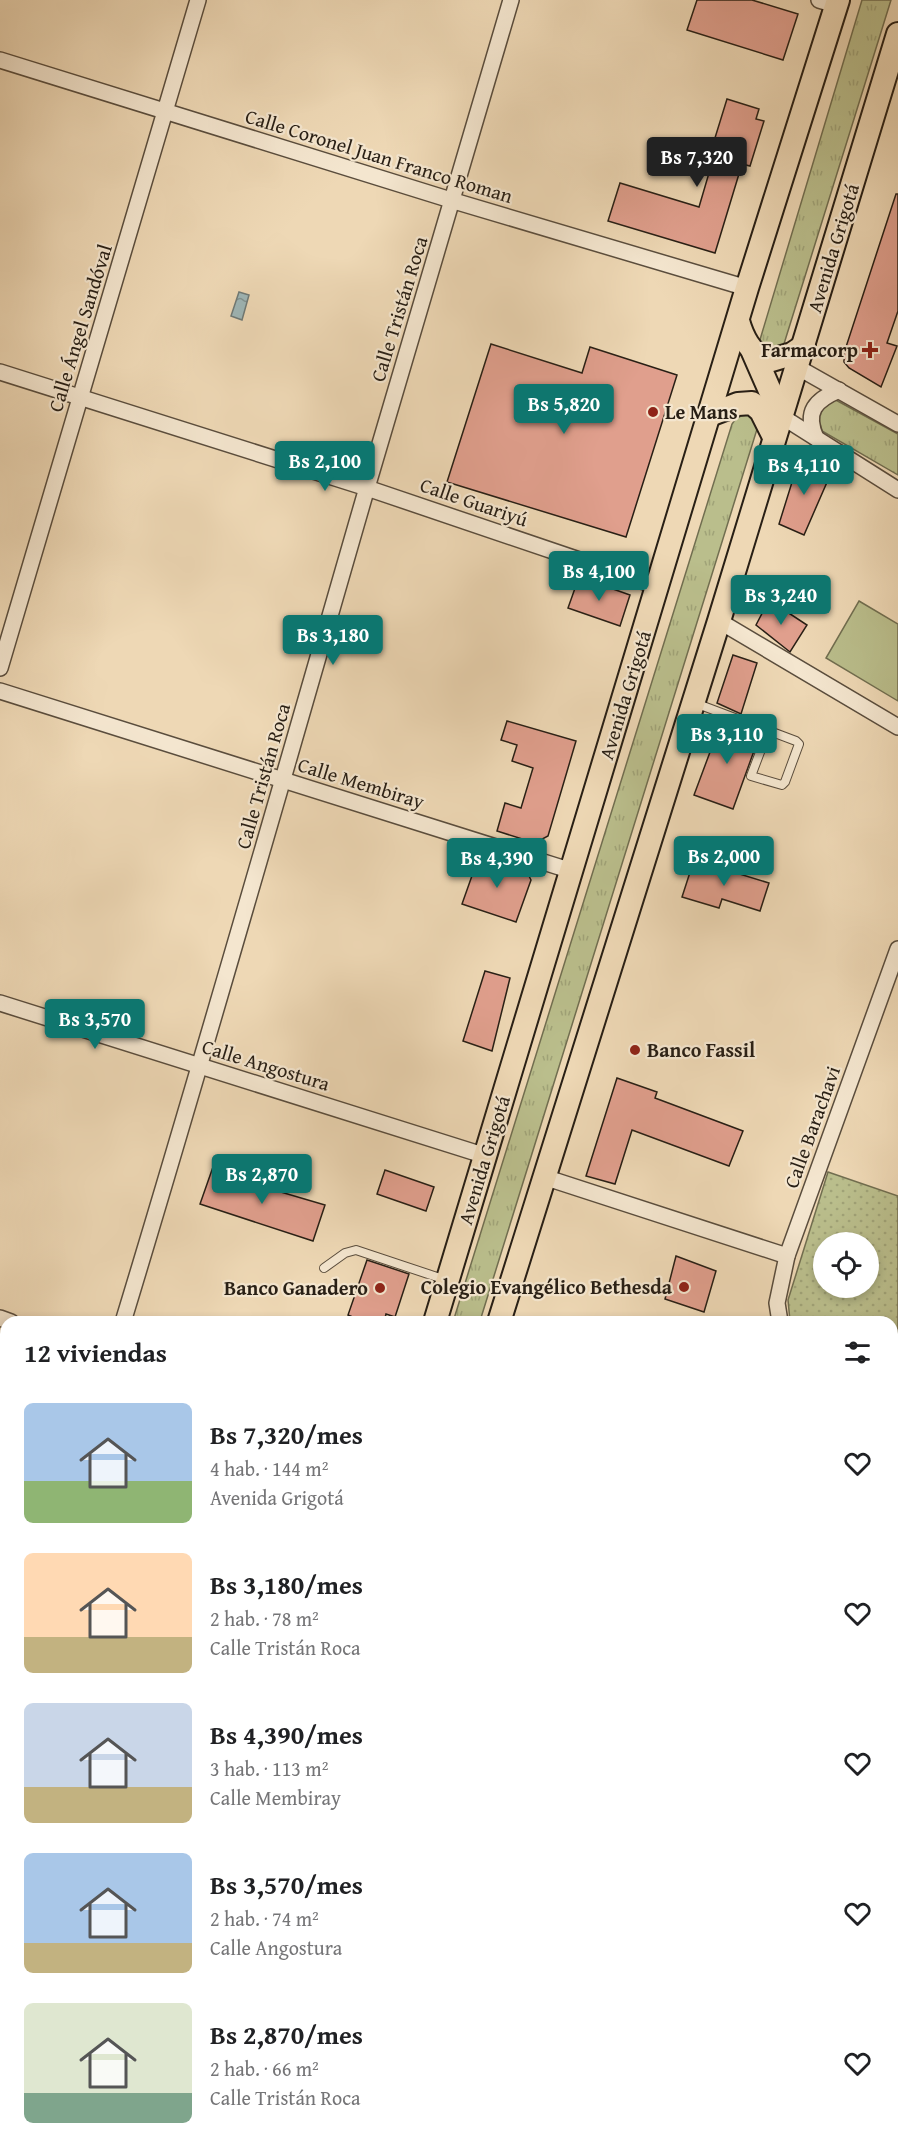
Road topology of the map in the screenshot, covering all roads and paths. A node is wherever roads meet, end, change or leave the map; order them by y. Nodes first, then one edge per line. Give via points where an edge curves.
1 (198, 0) edge
2 (511, 0) edge
3 (831, 2) edge
4 (898, 34) edge
5 (0, 60) edge
6 (165, 112) junction
7 (454, 201) junction
8 (747, 288) junction
9 (738, 321) junction
10 (753, 352) junction
11 (800, 357) junction
12 (0, 372) edge
13 (767, 386) junction
14 (839, 390) junction
15 (80, 398) junction
16 (738, 404) junction
17 (712, 414) junction
18 (898, 424) edge
19 (778, 427) junction
20 (816, 438) junction
21 (367, 488) junction
22 (898, 490) edge
23 (658, 586) junction
24 (719, 621) junction
25 (0, 668) edge
26 (0, 691) edge
27 (694, 702) junction
28 (898, 727) edge
29 (768, 731) junction
30 (284, 780) junction
31 (572, 871) junction
32 (898, 949) edge
33 (0, 1003) edge
34 (201, 1067) junction
35 (486, 1156) junction
36 (544, 1177) junction
37 (787, 1256) junction
38 (324, 1268) dead end
39 (448, 1280) junction
40 (125, 1316) edge
41 (437, 1316) edge
42 (501, 1316) edge
43 (779, 1316) edge

1 - 6 street, Calle Ángel Sandóval
2 - 7 street, Calle Tristán Roca
3 - 8 main road, Avenida Grigotá
4 - 11 main road, Avenida Grigotá
5 - 6 street, Calle Coronel Juan Franco Roman
6 - 7 street, Calle Coronel Juan Franco Roman
6 - 15 street, Calle Ángel Sandóval
7 - 8 street, Calle Coronel Juan Franco Roman
7 - 21 street, Calle Tristán Roca
8 - 9 main road, Avenida Grigotá
9 - 10 main road
9 - 17 main road, Avenida Grigotá
10 - 11 main road via 765,362 792,354
10 - 13 main road
11 - 13 main road
11 - 14 street
11 - 19 main road, Avenida Grigotá
12 - 15 street, Calle Guariyú
13 - 16 main road
13 - 19 main road
14 - 18 street
14 - 20 street via 822,397 814,406 811,417
15 - 21 street, Calle Guariyú
15 - 25 street, Calle Ángel Sandóval
16 - 17 main road
16 - 19 main road via 752,403
17 - 23 main road, Avenida Grigotá
19 - 20 street
19 - 24 main road, Avenida Grigotá
20 - 22 street
21 - 23 street, Calle Guariyú
21 - 30 street, Calle Tristán Roca
23 - 31 main road, Avenida Grigotá
24 - 27 main road, Avenida Grigotá
24 - 28 street
26 - 30 street, Calle Membiray
27 - 29 lane
27 - 36 main road, Avenida Grigotá
29 - 29 lane via 799,744 782,785 751,776
30 - 31 street, Calle Membiray
30 - 34 street, Calle Tristán Roca
31 - 35 main road, Avenida Grigotá
32 - 37 street, Calle Barachavi
33 - 34 street, Calle Angostura
34 - 35 street, Calle Angostura
34 - 40 street, Calle Tristán Roca
35 - 39 main road, Avenida Grigotá
36 - 37 street
36 - 42 main road, Avenida Grigotá
37 - 43 street, Calle Barachavi via 777,1303
38 - 39 lane via 339,1256 356,1250
39 - 41 main road, Avenida Grigotá

